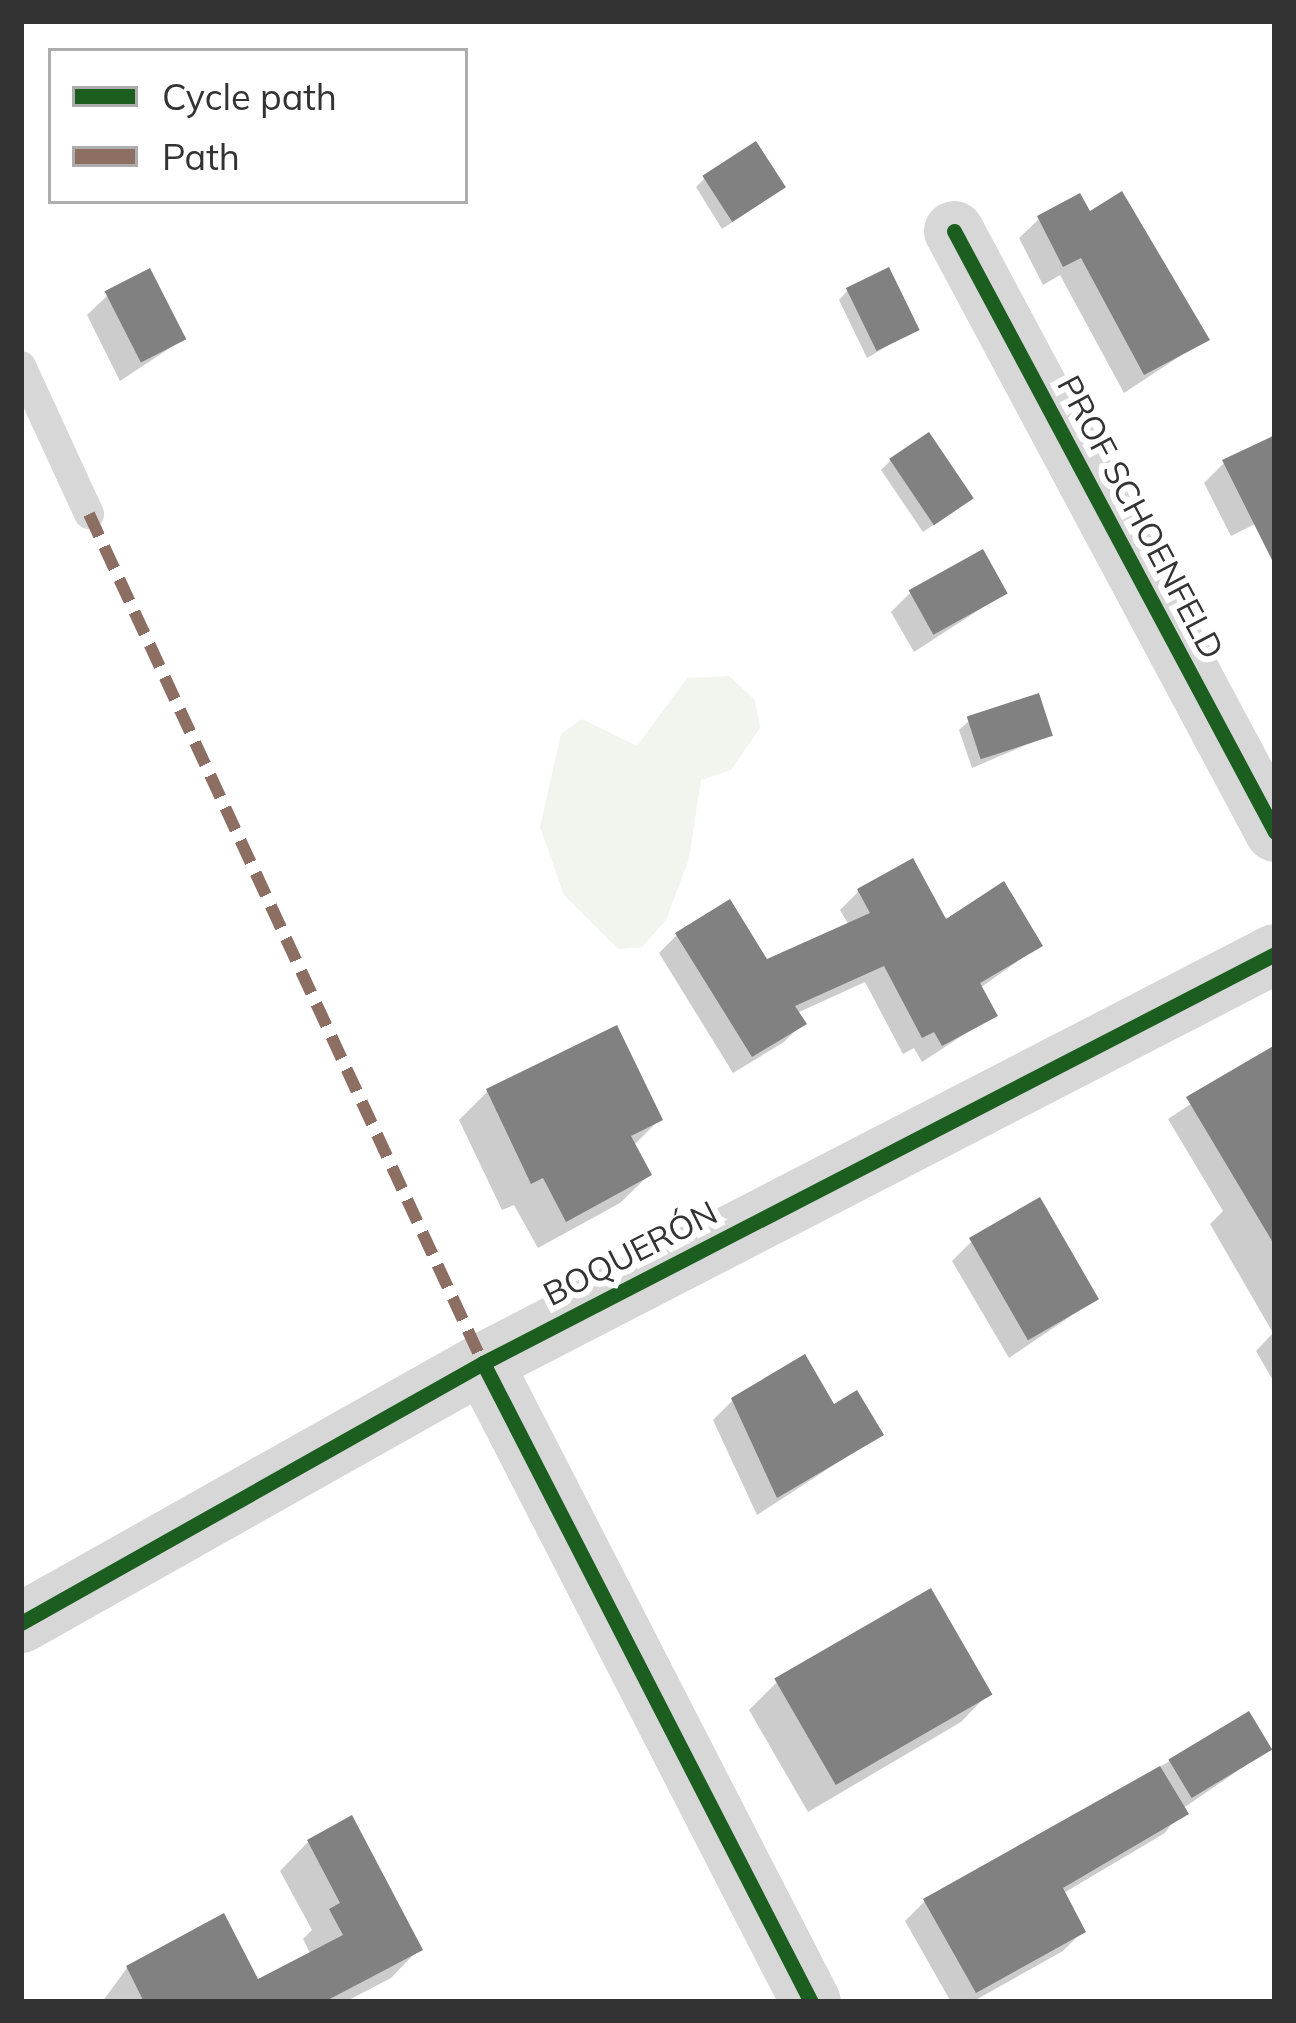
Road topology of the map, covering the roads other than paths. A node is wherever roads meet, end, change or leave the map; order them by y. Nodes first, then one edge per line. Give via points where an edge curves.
1 (954, 231) dead end
2 (21, 366) edge
3 (88, 514) dead end
4 (1275, 832) edge
5 (1275, 954) edge
6 (483, 1363) junction
7 (21, 1623) edge
8 (811, 2002) edge

1 - 4 street, PROF SCHOENFELD
2 - 3 lane
5 - 6 street, BOQUERÓN
6 - 7 street, BOQUERÓN
6 - 8 street

